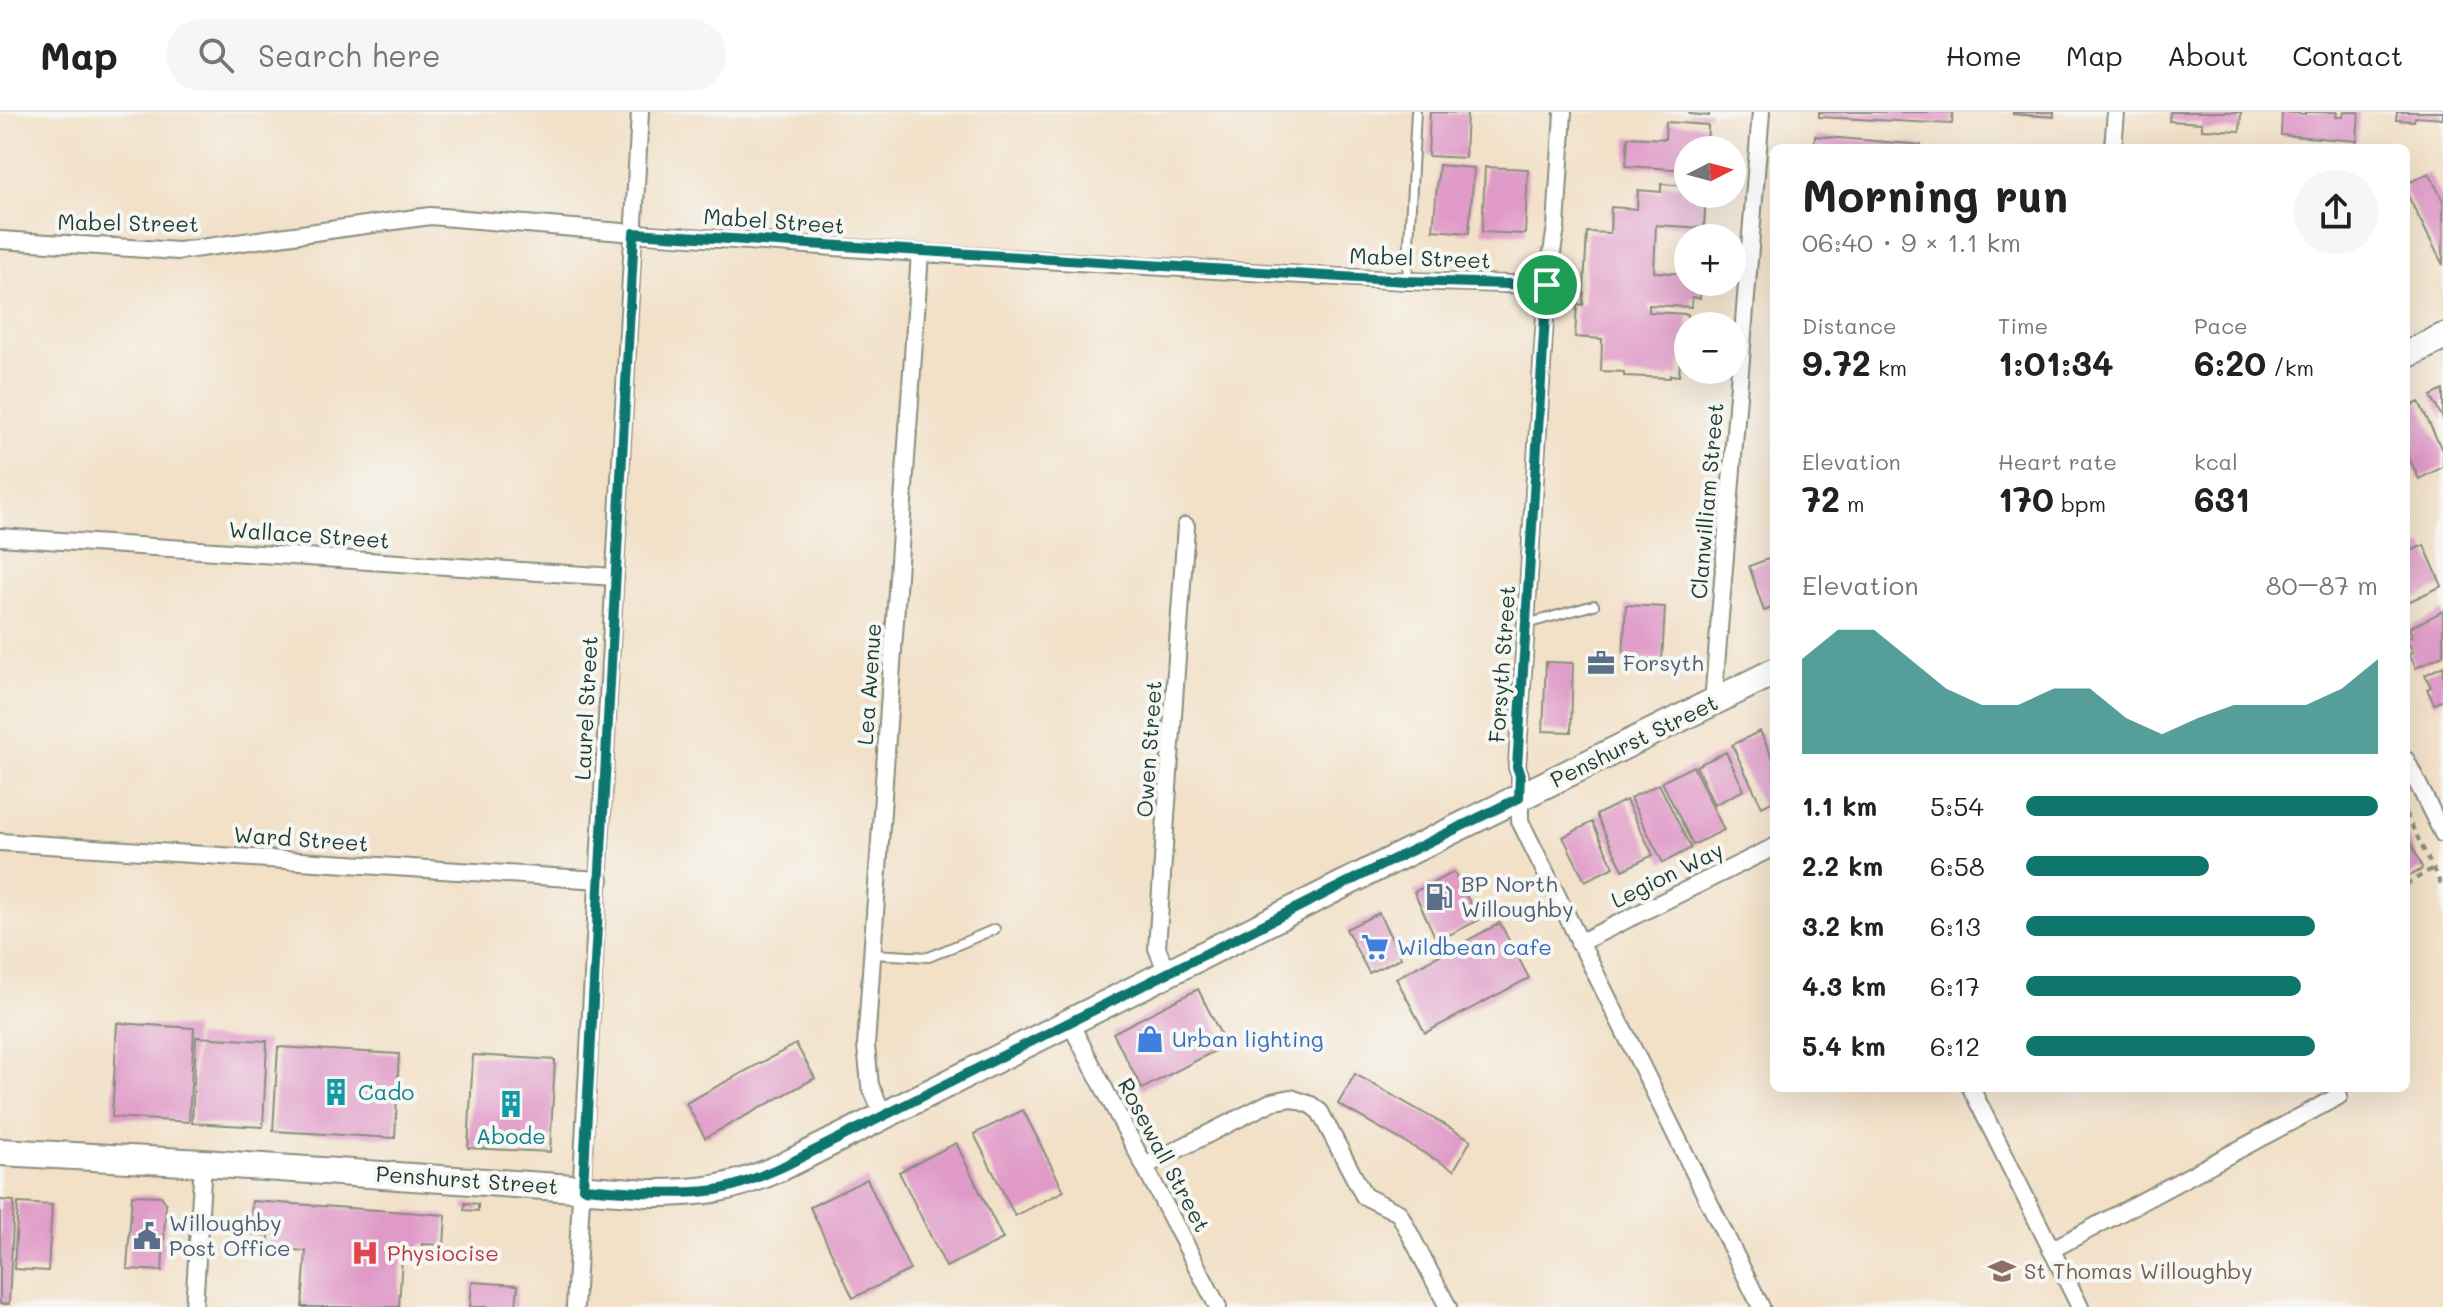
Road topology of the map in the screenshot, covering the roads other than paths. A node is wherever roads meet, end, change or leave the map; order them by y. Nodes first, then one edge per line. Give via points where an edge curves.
1 (640, 112) edge
2 (1416, 112) edge
3 (1563, 112) edge
4 (1761, 112) edge
5 (2116, 112) edge
6 (2113, 144) edge
7 (634, 233) junction
8 (0, 240) edge
9 (920, 253) junction
10 (1407, 281) junction
11 (1547, 285) junction
12 (2443, 337) edge
13 (2410, 353) edge
14 (1186, 526) dead end
15 (0, 537) edge
16 (615, 577) junction
17 (1594, 605) dead end
18 (1526, 624) junction
19 (1770, 681) edge
20 (1713, 703) junction
21 (2410, 768) edge
22 (1519, 798) junction
23 (2443, 834) edge
24 (0, 842) edge
25 (1770, 849) edge
26 (600, 880) junction
27 (995, 929) dead end
28 (1579, 943) junction
29 (872, 954) junction
30 (1167, 973) junction
31 (1070, 1023) junction
32 (1973, 1092) edge
33 (2339, 1096) dead end
34 (884, 1116) junction
35 (0, 1152) edge
36 (203, 1163) junction
37 (1145, 1166) junction
38 (583, 1188) junction
39 (2051, 1250) junction
40 (194, 1307) edge
41 (575, 1307) edge
42 (1218, 1307) edge
43 (1448, 1307) edge
44 (1761, 1307) edge
45 (2080, 1307) edge

1 - 7 street, Laurel Street
2 - 10 lane
3 - 11 street, Forsyth Street
4 - 20 street, Clanwilliam Street
5 - 6 street
7 - 8 street, Mabel Street via 430,216 179,251
7 - 9 street, Mabel Street
7 - 16 street, Laurel Street
9 - 10 street, Mabel Street
9 - 29 street, Lea Avenue
10 - 11 street, Mabel Street
11 - 18 street, Forsyth Street
12 - 13 main road
14 - 30 street, Owen Street via 1157,948
15 - 16 street, Wallace Street
16 - 26 street, Laurel Street
17 - 18 lane
18 - 22 street, Forsyth Street
19 - 20 main road, Penshurst Street
20 - 22 main road, Penshurst Street
21 - 23 street
22 - 28 street, Forsyth Street via 1520,821
22 - 30 main road, Penshurst Street
24 - 26 street, Ward Street
25 - 28 street, Legion Way
26 - 38 street, Laurel Street
27 - 29 lane via 929,957
28 - 44 street, Forsyth Street
29 - 34 street, Lea Avenue via 866,1046 870,1085
30 - 31 main road, Penshurst Street
31 - 34 main road, Penshurst Street
31 - 37 street, Rosewall Street
32 - 39 street
33 - 39 street
34 - 38 main road, Penshurst Street via 782,1167 719,1190 649,1193
35 - 36 main road, Penshurst Street
36 - 38 main road, Penshurst Street
36 - 40 street
37 - 42 street, Rosewall Street
37 - 43 street via 1271,1102 1291,1098 1311,1105 1326,1119 1364,1196 1399,1213
38 - 41 street, Laurel Street
39 - 45 street

